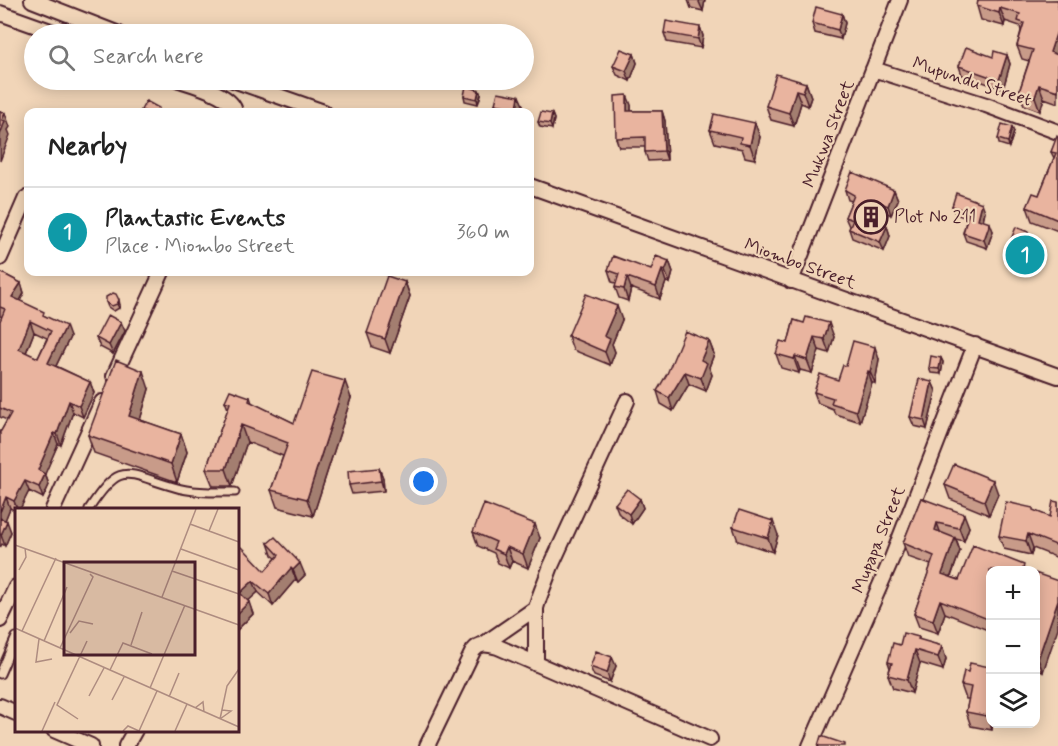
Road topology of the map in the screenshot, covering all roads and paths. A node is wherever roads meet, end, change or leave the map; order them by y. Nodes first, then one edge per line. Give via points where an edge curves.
1 (32, 0) edge
2 (900, 0) edge
3 (0, 12) edge
4 (32, 24) edge
5 (93, 24) edge
6 (873, 69) junction
7 (208, 90) edge
8 (261, 90) edge
9 (234, 108) edge
10 (313, 108) edge
11 (1058, 132) edge
12 (534, 187) edge
13 (24, 203) edge
14 (0, 258) edge
15 (160, 276) edge
16 (791, 281) junction
17 (975, 345) junction
18 (1058, 376) edge
19 (627, 401) dead end
20 (235, 492) dead end
21 (52, 508) edge
22 (90, 508) edge
23 (15, 589) edge
24 (536, 608) junction
25 (0, 620) edge
26 (15, 639) edge
27 (484, 644) junction
28 (536, 664) junction
29 (0, 674) edge
30 (0, 706) edge
31 (15, 713) edge
32 (58, 731) edge
33 (134, 731) edge
34 (710, 740) dead end
35 (89, 745) edge
36 (126, 746) edge
37 (427, 746) edge
38 (810, 746) edge

1 - 5 street
2 - 6 street, Mukwa Street
3 - 4 street
6 - 11 street, Mupundu Street
6 - 16 street, Mukwa Street
7 - 9 street
8 - 10 street
12 - 16 street, Miombo Street
13 - 14 street
15 - 21 street
16 - 17 street, Miombo Street
17 - 18 street, Miombo Street
17 - 38 street, Mupapa Street via 892,558
19 - 24 street via 551,566
20 - 22 lane via 175,488 131,474 108,482
23 - 25 street
24 - 27 street
24 - 28 street
26 - 29 lane
27 - 28 street
27 - 37 street via 473,651
28 - 34 street
30 - 31 street
32 - 35 street
33 - 36 street

